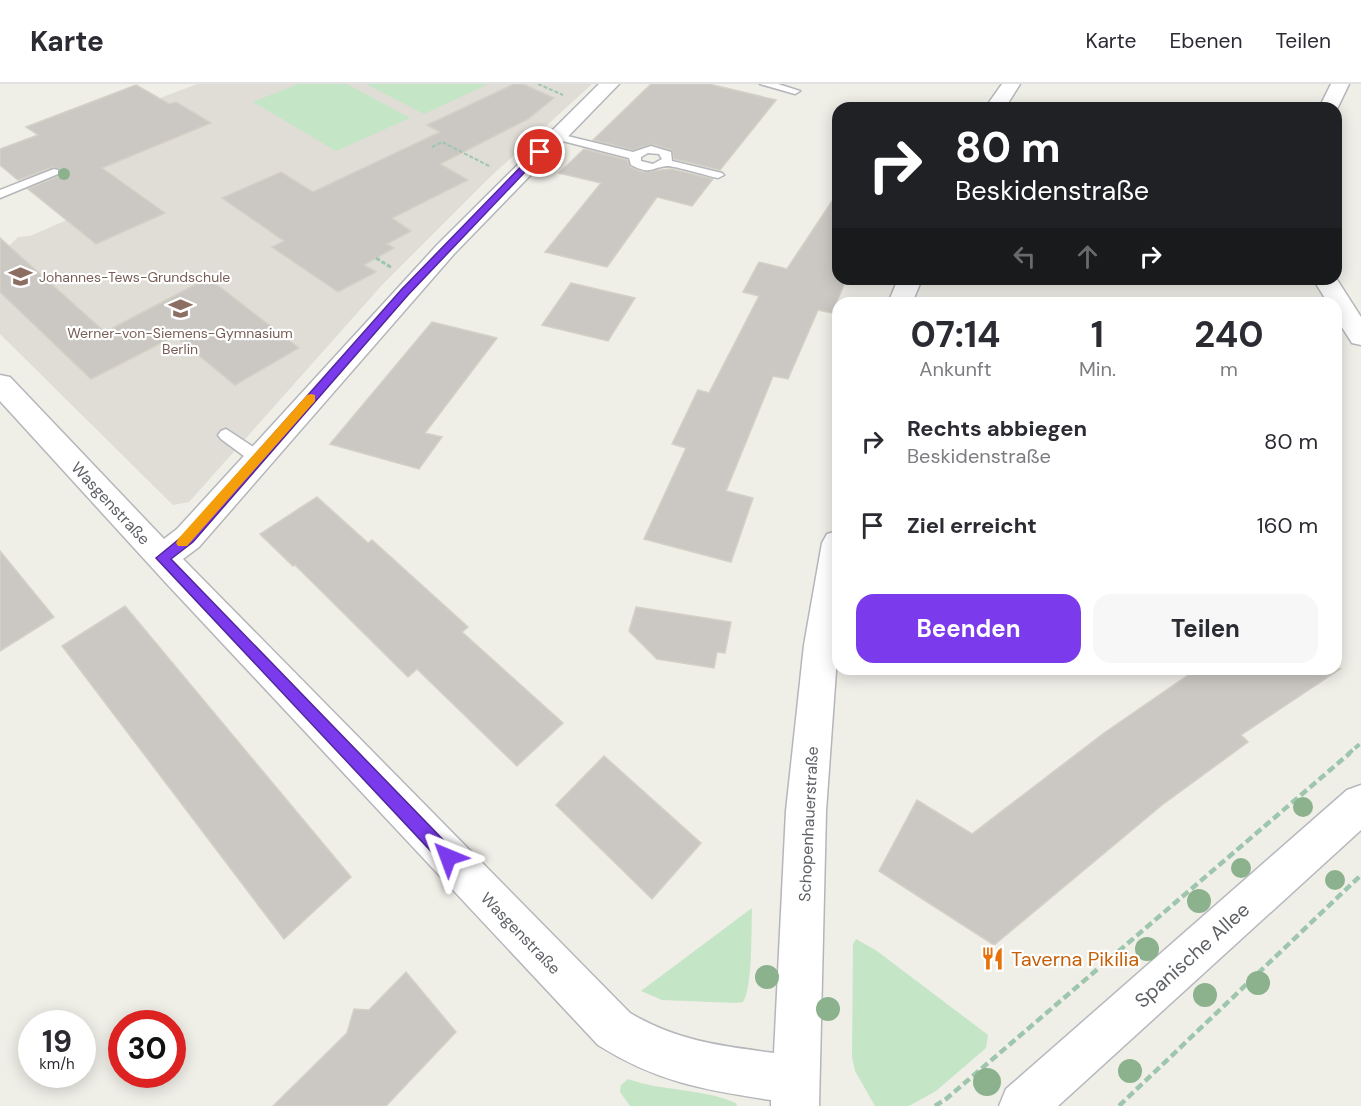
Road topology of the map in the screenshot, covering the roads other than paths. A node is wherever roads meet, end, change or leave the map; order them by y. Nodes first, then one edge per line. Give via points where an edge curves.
1 (610, 84) edge
2 (765, 84) edge
3 (1011, 84) edge
4 (1340, 84) edge
5 (795, 91) dead end
6 (999, 102) edge
7 (1332, 102) edge
8 (555, 136) junction
9 (635, 156) junction
10 (667, 163) junction
11 (54, 172) dead end
12 (718, 176) dead end
13 (0, 194) edge
14 (1342, 306) edge
15 (1361, 337) edge
16 (0, 384) edge
17 (226, 435) dead end
18 (258, 458) junction
19 (162, 558) junction
20 (832, 579) edge
21 (1361, 804) edge
22 (796, 1093) edge
23 (1023, 1106) edge

1 - 8 street
2 - 5 lane
3 - 6 street
4 - 7 street
8 - 9 lane
8 - 18 street via 404,292
9 - 10 lane via 636,163 645,167
9 - 10 lane via 645,150 662,151 667,154
10 - 12 lane
11 - 13 lane
14 - 15 street
16 - 19 street, Wasgenstraße
17 - 18 lane
18 - 19 street via 188,538
19 - 22 street, Wasgenstraße via 614,1029 645,1048
20 - 22 street, Schopenhauerstraße via 821,645 806,811
21 - 23 street, Spanische Allee

